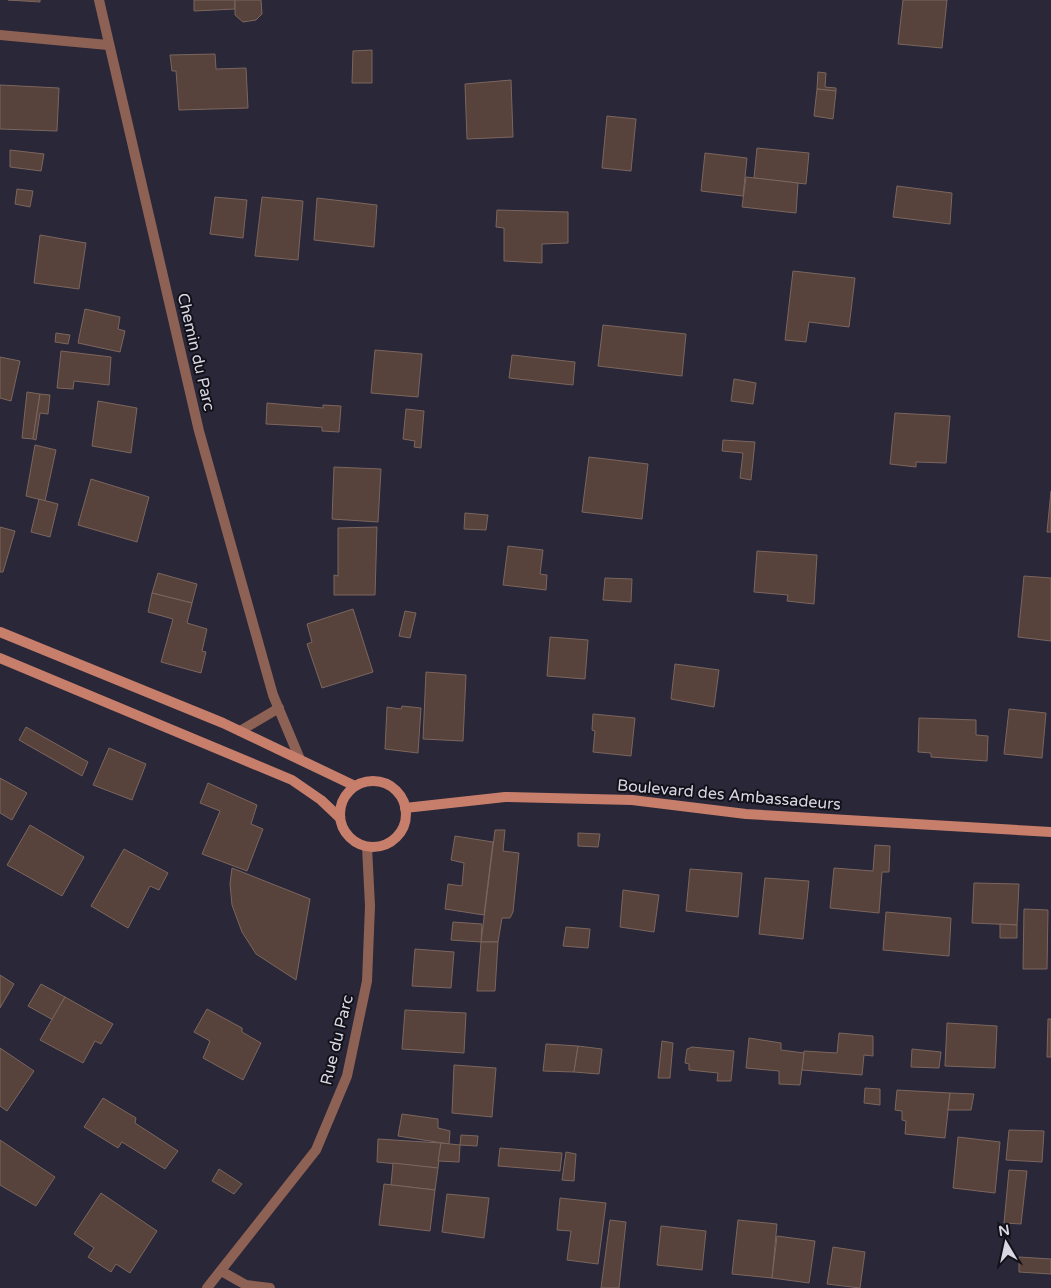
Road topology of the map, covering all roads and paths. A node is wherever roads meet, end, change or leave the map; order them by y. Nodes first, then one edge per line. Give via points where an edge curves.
1 (99, 0) edge
2 (0, 35) edge
3 (108, 45) junction
4 (0, 632) edge
5 (0, 658) edge
6 (279, 708) junction
7 (240, 731) junction
8 (299, 758) junction
9 (355, 786) junction
10 (406, 808) junction
11 (339, 817) junction
12 (1051, 832) edge
13 (367, 847) junction
14 (222, 1271) junction
15 (207, 1288) edge
16 (270, 1288) edge

1 - 3 street, Chemin du Parc
2 - 3 street
3 - 6 street, Chemin du Parc via 199,431
4 - 7 main road
5 - 11 main road via 292,780
6 - 7 street
6 - 8 street, Chemin du Parc
7 - 8 main road
8 - 9 main road
9 - 10 main road via 370,782 386,784 402,798
9 - 11 main road via 343,800
10 - 12 main road, Boulevard des Ambassadeurs via 505,797 632,800 746,814
10 - 13 main road via 406,819 397,838 378,847
11 - 13 main road via 348,837
13 - 14 street, Rue du Parc via 370,906 367,981 347,1076 316,1150
14 - 15 street, Rue du Parc
14 - 16 street via 246,1285

